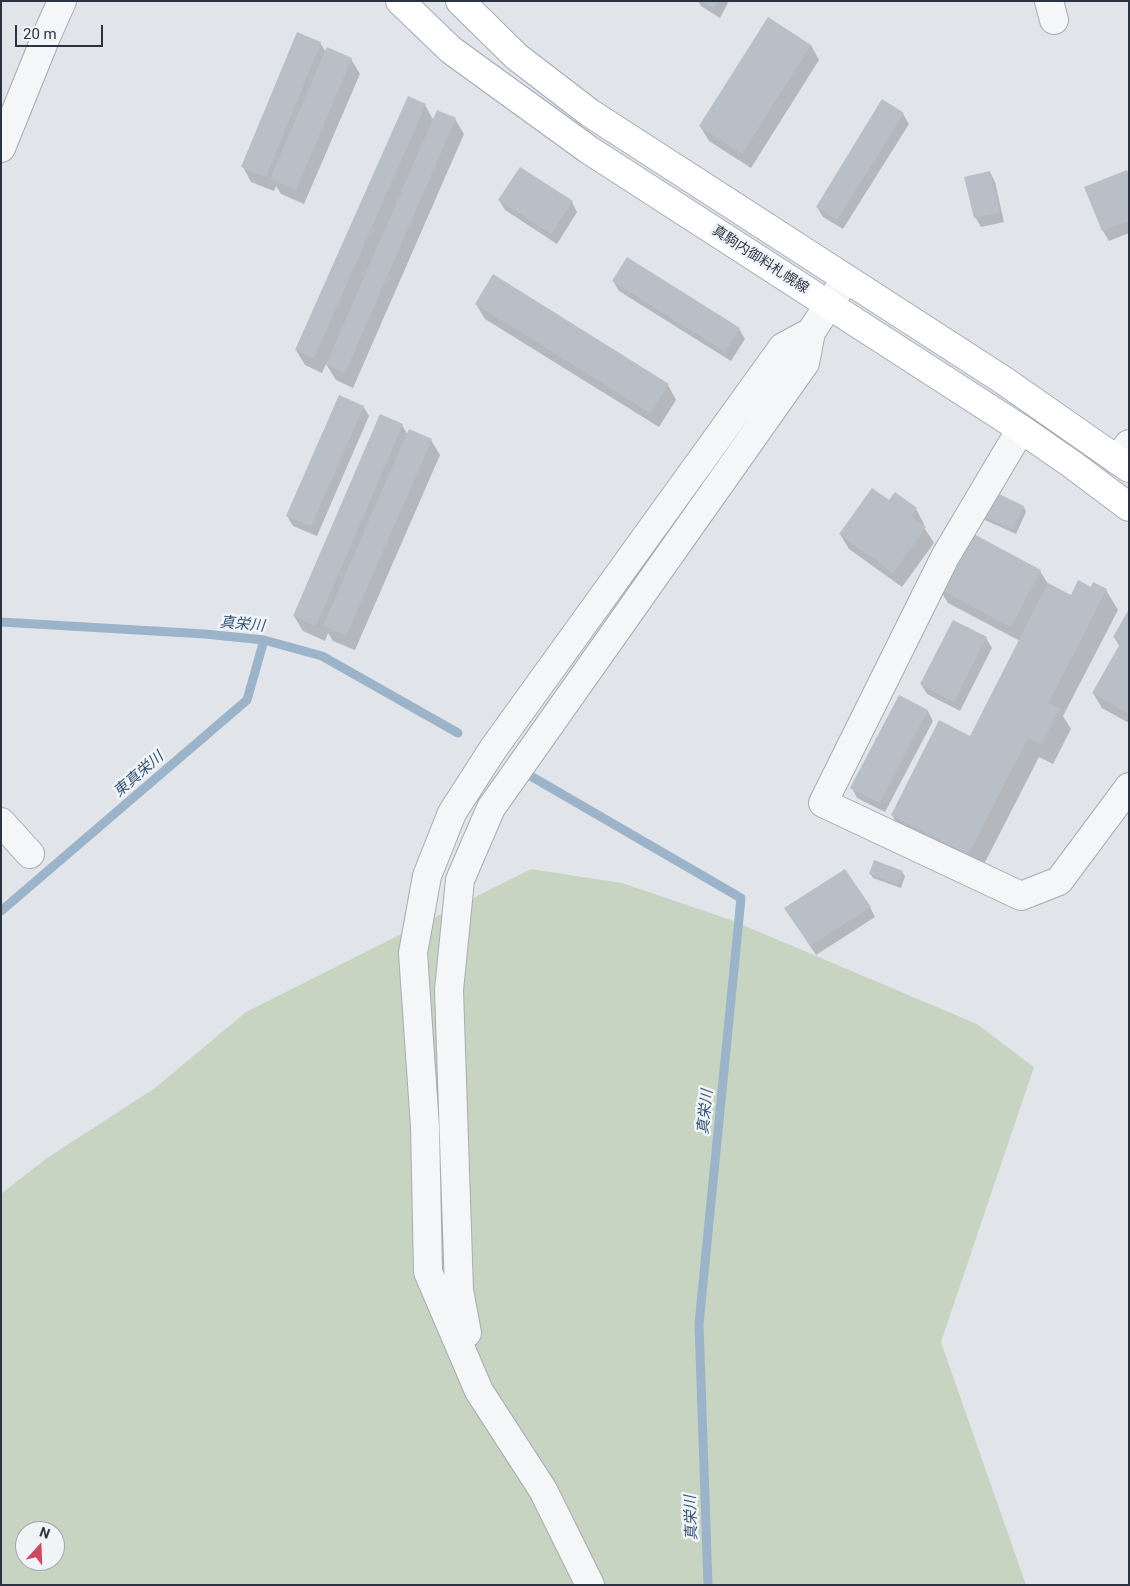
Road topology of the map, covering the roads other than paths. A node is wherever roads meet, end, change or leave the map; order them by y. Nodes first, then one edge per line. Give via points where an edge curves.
1 (62, 1) edge
2 (400, 1) edge
3 (460, 1) edge
4 (1, 148) edge
5 (846, 280) junction
6 (829, 305) junction
7 (811, 332) junction
8 (1021, 429) junction
9 (1125, 457) edge
10 (1129, 507) edge
11 (1129, 786) edge
12 (1, 822) edge
13 (30, 854) dead end
14 (479, 1391) junction
15 (590, 1585) edge

1 - 4 street
2 - 6 main road, 真駒内御料札幌線 via 451,50 588,150
3 - 5 main road via 518,57 590,113
5 - 6 street
5 - 9 main road
6 - 7 street
6 - 8 main road, 真駒内御料札幌線
7 - 14 street via 805,363 491,808 460,880 449,990 458,1290
7 - 14 street via 783,347 493,748 452,813 427,876 413,953 425,1126 428,1272
8 - 10 main road, 真駒内御料札幌線
8 - 11 street via 945,557 823,803 1021,896 1059,881
12 - 13 street
14 - 15 street via 543,1490

